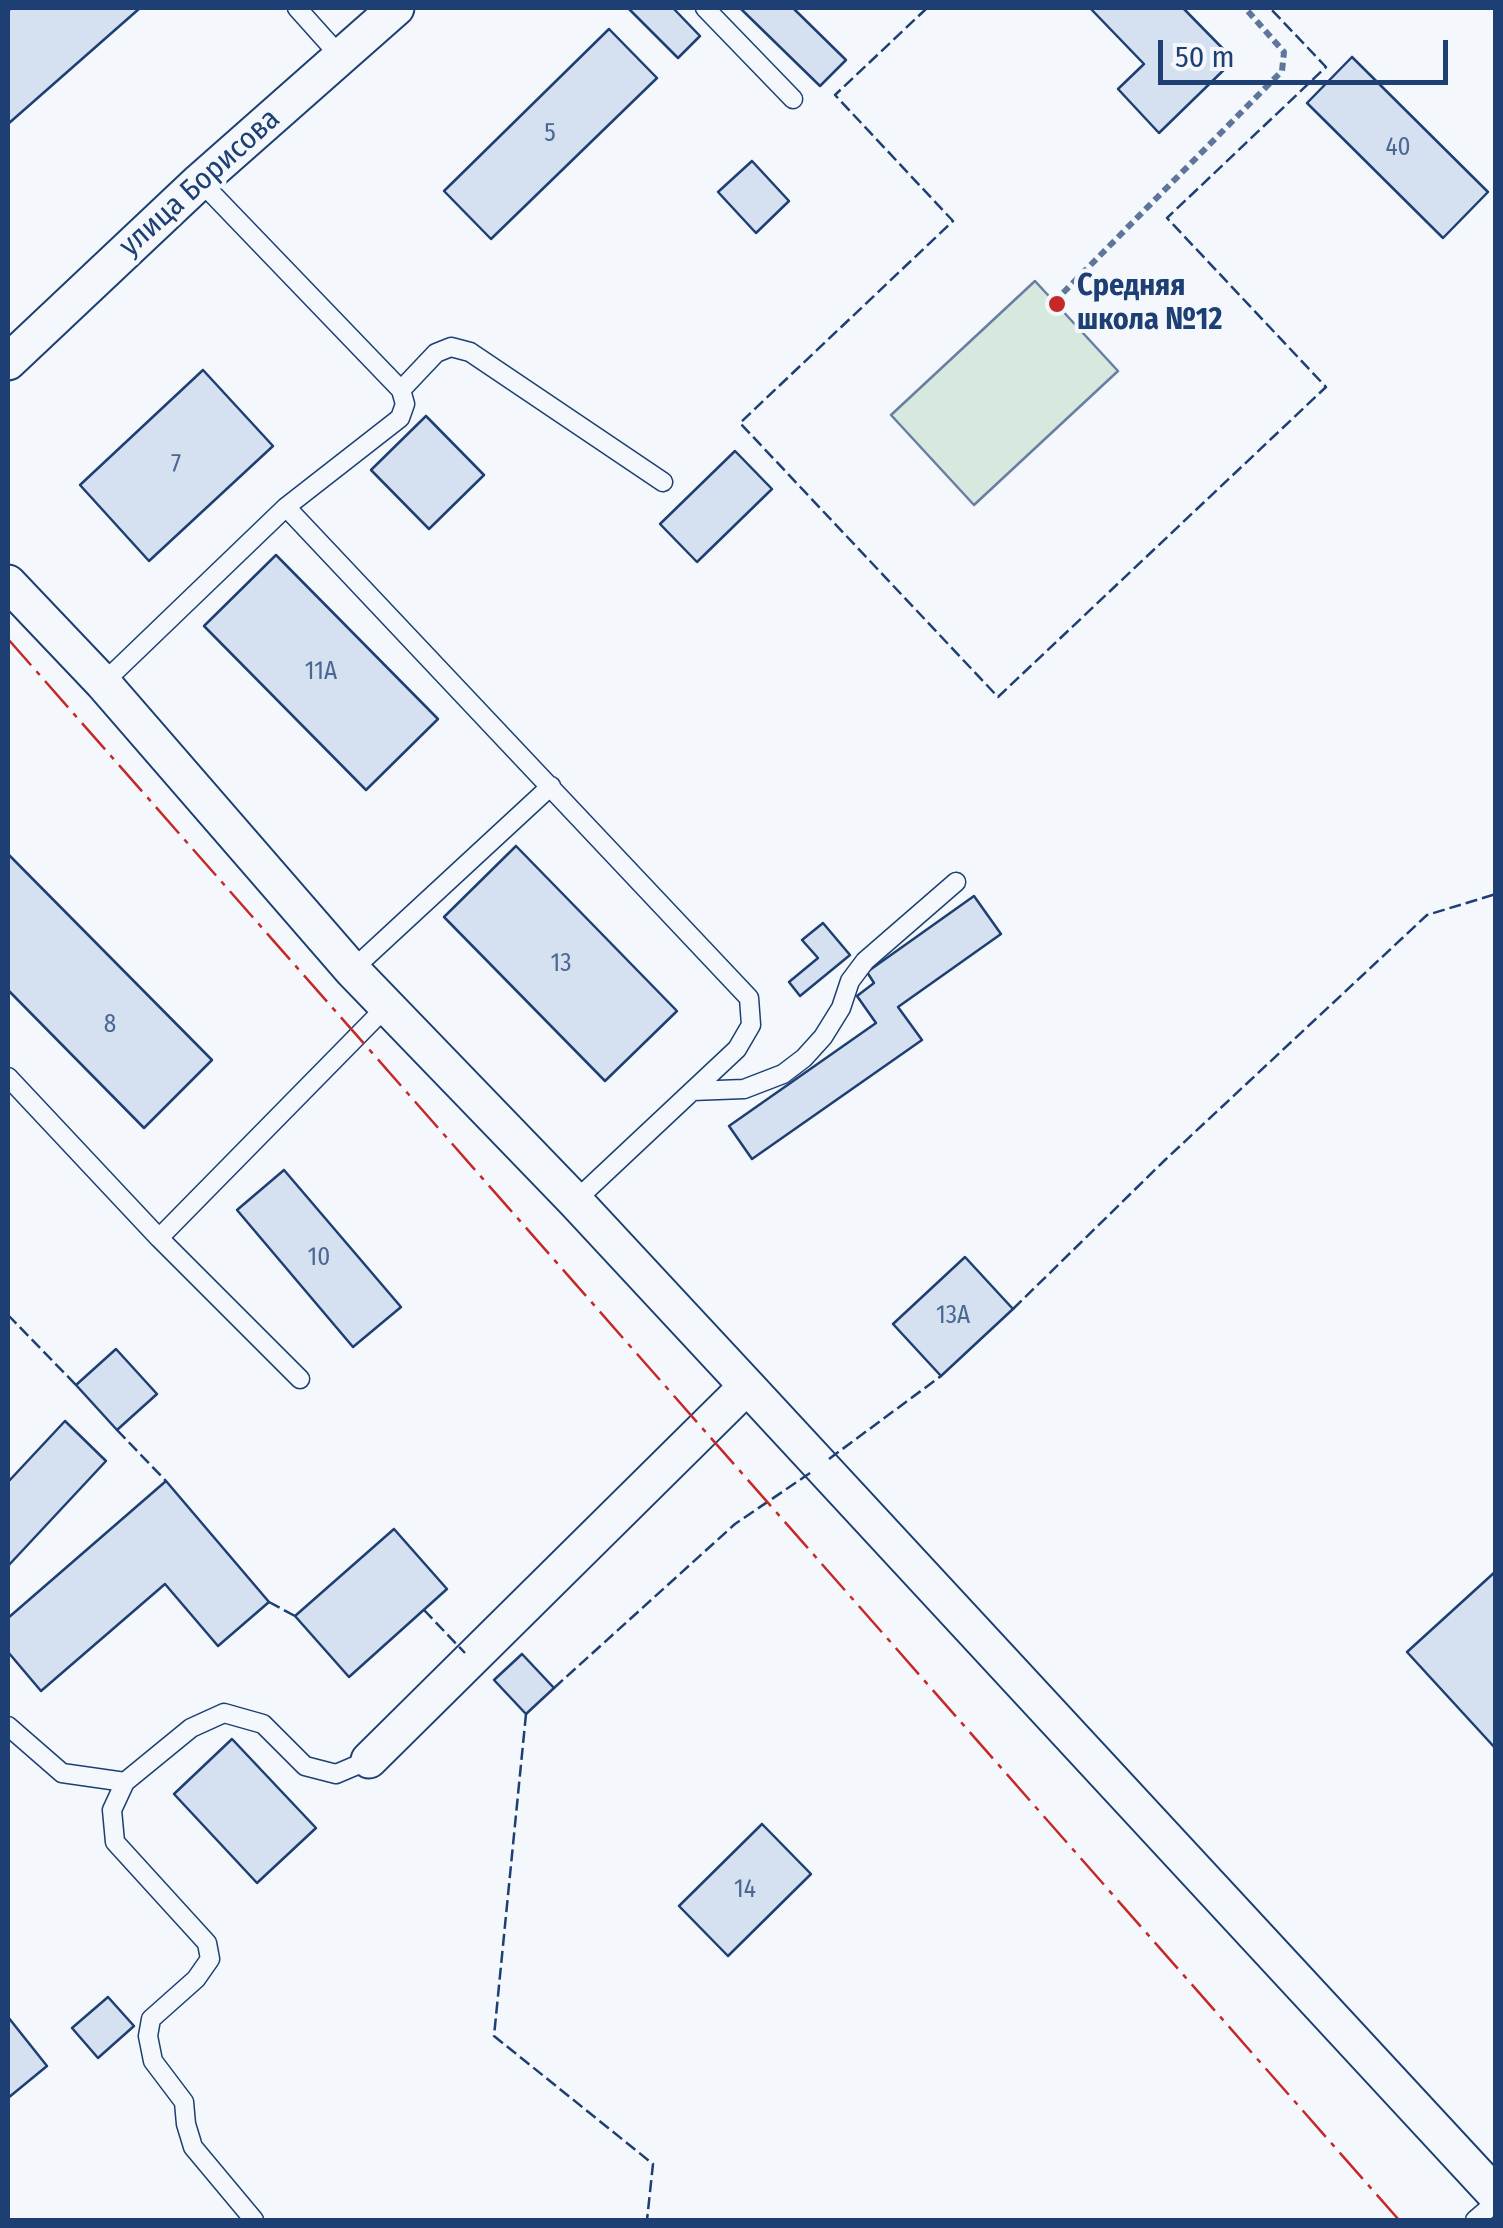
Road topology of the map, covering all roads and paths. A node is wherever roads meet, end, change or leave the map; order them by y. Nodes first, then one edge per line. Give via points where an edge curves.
1 (298, 8) edge
2 (396, 8) edge
3 (705, 8) edge
4 (1245, 8) edge
5 (340, 56) junction
6 (793, 99) dead end
7 (200, 181) junction
8 (1054, 302) dead end
9 (8, 362) edge
10 (402, 390) junction
11 (662, 482) dead end
12 (286, 507) junction
13 (8, 584) edge
14 (103, 683) junction
15 (552, 786) junction
16 (956, 882) dead end
17 (352, 970) junction
18 (388, 1006) junction
19 (8, 1076) edge
20 (692, 1091) junction
21 (575, 1201) junction
22 (159, 1238) junction
23 (300, 1380) dead end
24 (747, 1386) junction
25 (8, 1726) edge
26 (368, 1760) joint
27 (125, 1782) junction
28 (1496, 2199) edge
29 (254, 2220) edge
30 (1475, 2220) edge

1 - 5 lane
2 - 5 street, улица Борисова
3 - 6 lane
4 - 8 path via 1284,52 1282,71
5 - 7 street, улица Борисова
7 - 9 street, улица Борисова
7 - 10 lane
10 - 11 lane via 436,353 451,347 470,352
10 - 12 lane via 400,418
12 - 14 lane
12 - 15 lane
13 - 14 street
14 - 17 street
15 - 17 lane
15 - 20 lane via 749,998 746,1038
16 - 20 lane via 864,961 824,1037 804,1058 744,1089
17 - 18 street
18 - 21 street
18 - 22 lane
19 - 22 lane
20 - 21 lane
21 - 24 street
22 - 23 lane
24 - 26 street
24 - 28 street
25 - 27 lane via 62,1773
26 - 27 lane via 336,1774 305,1766 264,1724 224,1713 191,1728
27 - 29 lane via 112,1810 116,1842 207,1943 210,1960 151,2019 154,2061 184,2102 193,2147
28 - 30 lane

